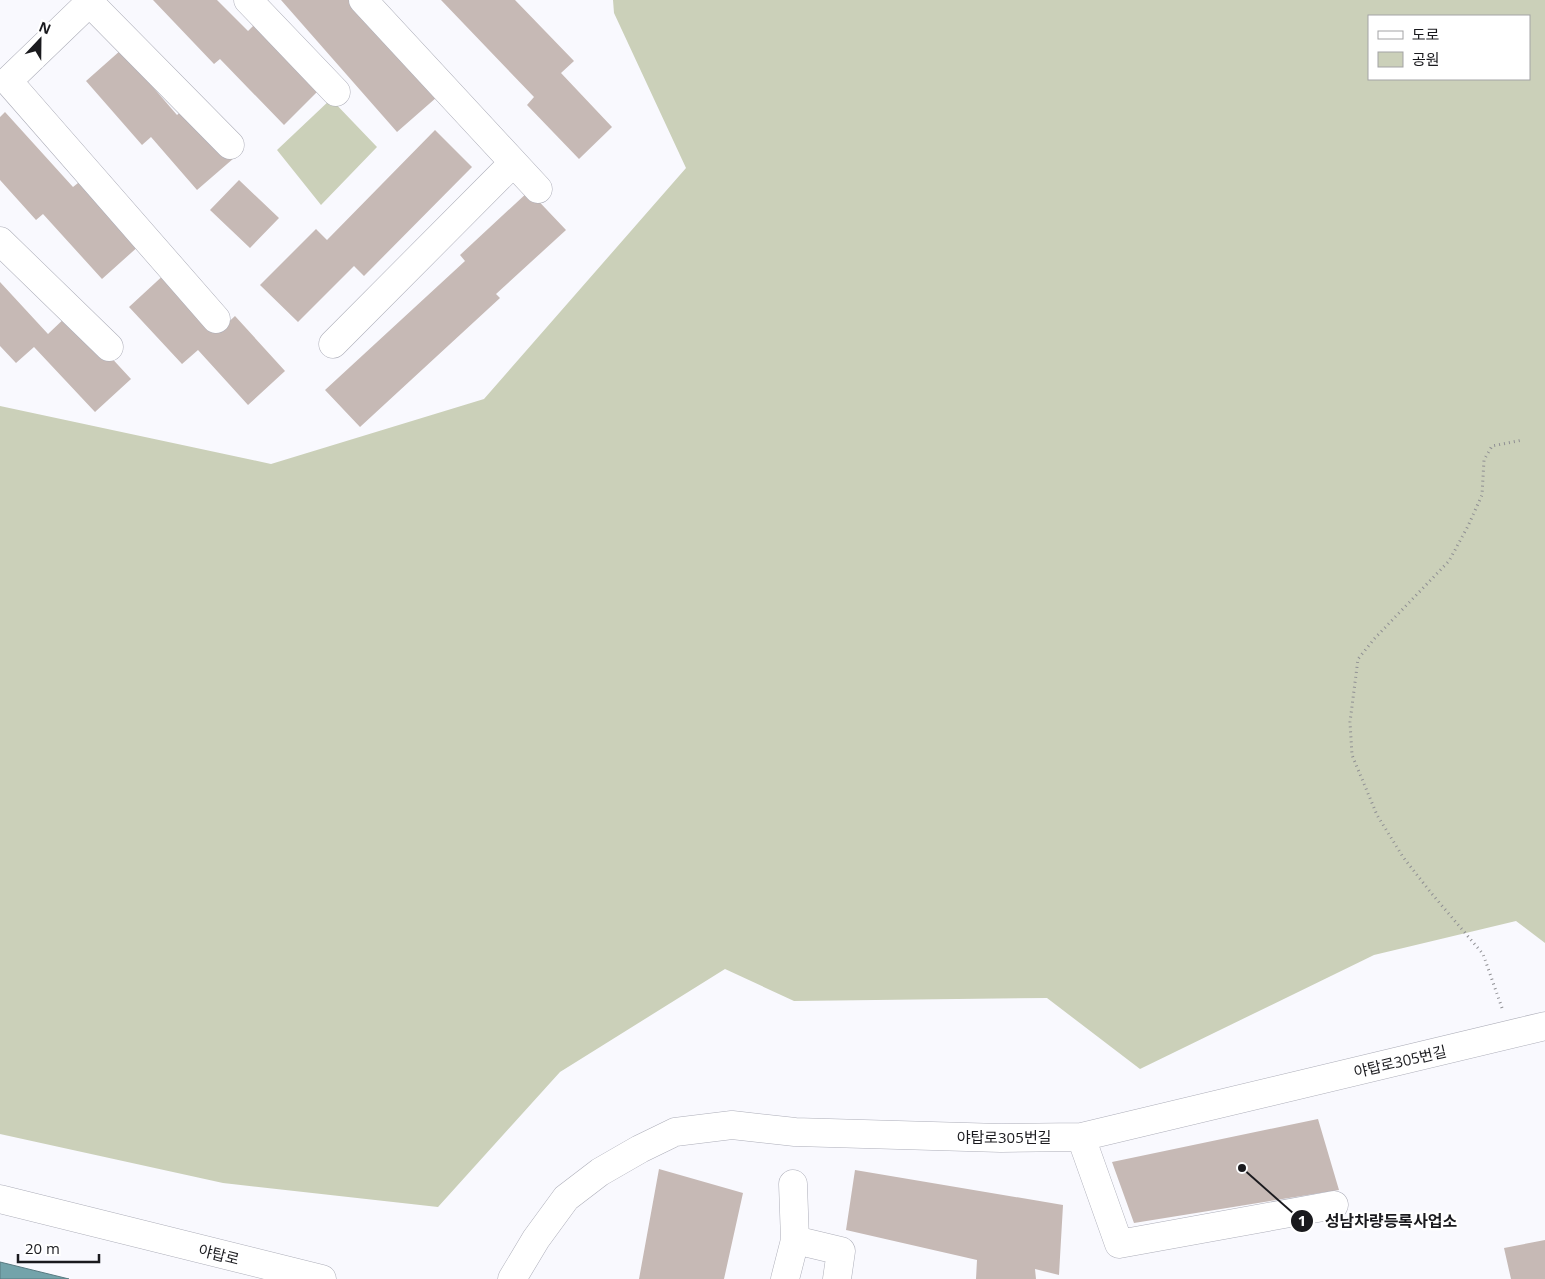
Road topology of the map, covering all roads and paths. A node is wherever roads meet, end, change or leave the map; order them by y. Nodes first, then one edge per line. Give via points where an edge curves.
1 (248, 0) edge
2 (363, 0) edge
3 (91, 1) edge
4 (3, 81) edge
5 (336, 92) dead end
6 (230, 145) dead end
7 (513, 163) junction
8 (538, 190) dead end
9 (0, 241) edge
10 (216, 319) dead end
11 (333, 344) dead end
12 (108, 347) dead end
13 (1523, 440) dead end
14 (1545, 1026) edge
15 (1512, 1034) junction
16 (1081, 1137) junction
17 (793, 1184) dead end
18 (0, 1199) edge
19 (1334, 1205) dead end
20 (795, 1240) junction
21 (312, 1278) edge
22 (512, 1279) edge
23 (785, 1279) edge
24 (837, 1279) edge

1 - 5 street
2 - 7 street
3 - 4 street
3 - 6 street
4 - 10 street
7 - 8 street
7 - 11 street
9 - 12 street
13 - 15 path via 1492,446 1484,460 1482,495 1449,561 1358,659 1350,722 1352,754 1378,815 1402,857 1483,954
14 - 15 street, 야탑로305번길
15 - 16 street, 야탑로305번길
16 - 19 street via 1119,1244
16 - 22 street, 야탑로305번길 via 795,1132 732,1125 675,1132 600,1172 566,1198
17 - 20 street
18 - 21 street, 야탑로
20 - 23 street
20 - 24 street via 840,1251

